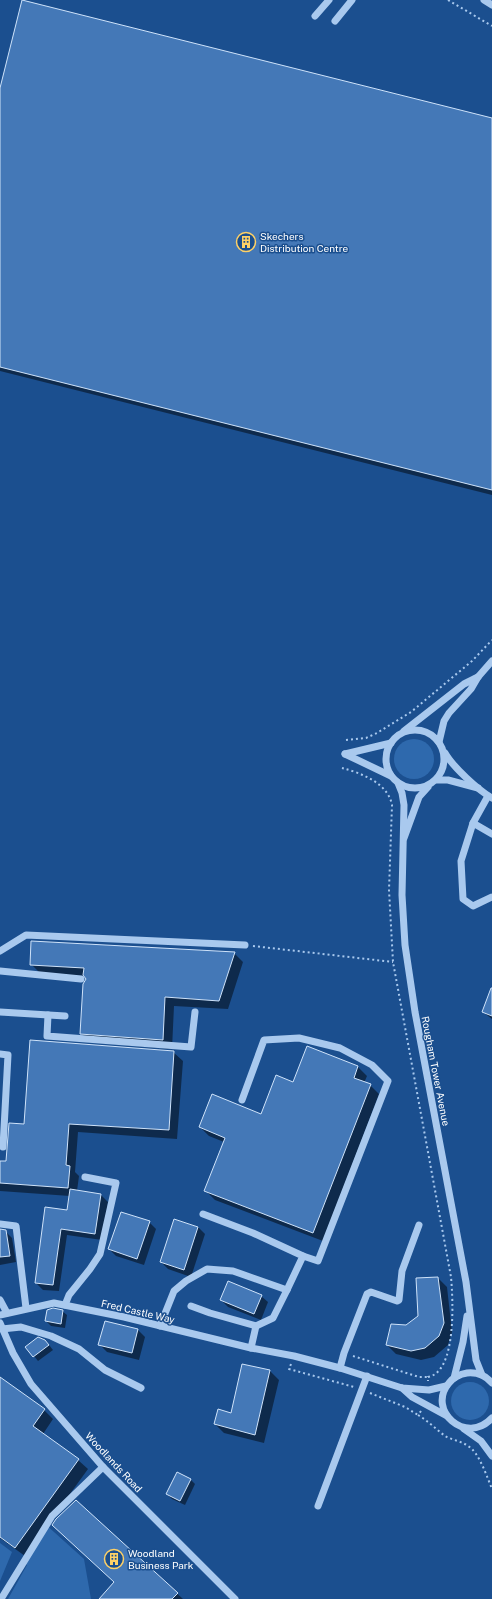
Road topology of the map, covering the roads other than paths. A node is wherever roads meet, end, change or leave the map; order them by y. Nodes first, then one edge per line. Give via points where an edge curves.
1 (329, 0) edge
2 (352, 0) edge
3 (484, 0) edge
4 (492, 5) edge
5 (315, 16) dead end
6 (335, 21) dead end
7 (492, 661) edge
8 (478, 676) junction
9 (401, 733) junction
10 (440, 742) junction
11 (391, 743) junction
12 (443, 749) junction
13 (391, 776) junction
14 (437, 780) junction
15 (398, 783) junction
16 (430, 785) junction
17 (478, 788) junction
18 (490, 797) edge
19 (473, 824) junction
20 (492, 834) edge
21 (404, 838) junction
22 (492, 897) edge
23 (245, 945) road end
24 (0, 951) edge
25 (0, 971) edge
26 (81, 980) dead end
27 (0, 1012) edge
28 (195, 1012) dead end
29 (48, 1015) junction
30 (65, 1016) dead end
31 (0, 1054) edge
32 (242, 1100) dead end
33 (2, 1112) edge
34 (3, 1147) dead end
35 (85, 1177) dead end
36 (203, 1214) dead end
37 (0, 1224) edge
38 (419, 1225) dead end
39 (304, 1256) junction
40 (287, 1290) junction
41 (0, 1300) edge
42 (65, 1305) junction
43 (191, 1306) dead end
44 (468, 1306) junction
45 (26, 1308) junction
46 (4, 1314) edge
47 (1, 1326) edge
48 (160, 1326) junction
49 (256, 1326) junction
50 (251, 1348) junction
51 (340, 1368) junction
52 (482, 1375) junction
53 (367, 1376) junction
54 (454, 1378) junction
55 (491, 1381) edge
56 (446, 1386) junction
57 (141, 1388) dead end
58 (402, 1388) junction
59 (447, 1416) junction
60 (492, 1418) edge
61 (464, 1428) junction
62 (492, 1456) edge
63 (103, 1467) junction
64 (318, 1506) dead end
65 (1, 1599) edge
66 (235, 1599) edge

1 - 5 street
2 - 6 street
3 - 4 street
7 - 8 street
8 - 9 street
8 - 10 street via 471,689 444,721
9 - 10 street via 418,730 430,734
9 - 11 street
10 - 12 street
11 - 13 street via 386,759
11 - 13 street via 345,754
12 - 14 street via 444,765
12 - 17 street via 452,763
13 - 15 street
14 - 16 street
14 - 17 street via 448,780
15 - 16 street via 414,789
15 - 21 street, Rougham Tower Avenue via 404,805
16 - 21 street, Rougham Tower Avenue via 420,797
17 - 18 street
18 - 19 street
19 - 20 street
19 - 22 street via 461,862 463,900 473,906
21 - 44 street, Rougham Tower Avenue via 402,895 405,945
23 - 24 street via 26,935
25 - 26 street
27 - 29 street
28 - 29 street via 191,1047 47,1036
29 - 30 street
31 - 33 street via 8,1055
32 - 39 street via 264,1040 299,1038 340,1048 372,1064 388,1081 318,1261
33 - 34 street
35 - 42 street via 116,1183 100,1254 69,1295
36 - 39 street
37 - 45 street via 16,1226
38 - 51 street via 403,1268 399,1300 371,1292 367,1294
39 - 40 street
40 - 48 street via 233,1271 207,1269 174,1291
40 - 49 street via 273,1318
41 - 46 street
42 - 45 street, Fred Castle Way via 54,1303
42 - 48 street, Fred Castle Way
43 - 49 street
44 - 52 street, Rougham Tower Avenue via 476,1360
44 - 54 street, Rougham Tower Avenue
45 - 46 street, Fred Castle Way
47 - 57 street via 51,1336 79,1349 105,1370
47 - 63 street, Woodlands Road via 12,1353 31,1384
48 - 50 street, Fred Castle Way
49 - 50 street
50 - 51 street, Fred Castle Way via 265,1349
51 - 53 street, Fred Castle Way
52 - 54 street via 468,1373
52 - 55 street
53 - 58 street, Fred Castle Way
53 - 64 street
54 - 56 street
56 - 58 street via 429,1390
56 - 59 street via 442,1402
58 - 59 street via 412,1397
59 - 61 street via 457,1426
60 - 61 street via 480,1427
61 - 62 street via 481,1441
63 - 65 street via 52,1516
63 - 66 street, Woodlands Road

